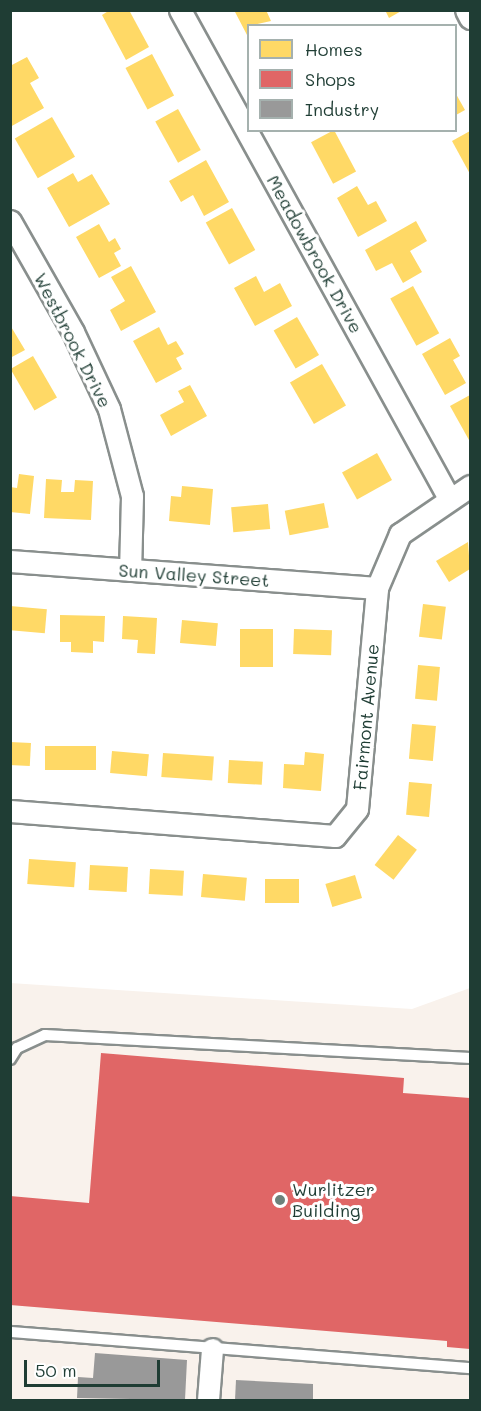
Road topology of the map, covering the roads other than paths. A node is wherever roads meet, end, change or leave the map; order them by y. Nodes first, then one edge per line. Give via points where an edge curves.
1 (180, 10) edge
2 (466, 10) edge
3 (471, 18) edge
4 (247, 132) edge
5 (247, 132) edge
6 (10, 221) edge
7 (471, 486) edge
8 (449, 498) junction
9 (10, 561) edge
10 (130, 570) junction
11 (377, 588) junction
12 (10, 811) edge
13 (471, 1058) edge
14 (10, 1059) edge
15 (10, 1332) edge
16 (212, 1348) junction
17 (471, 1368) edge
18 (208, 1401) edge

1 - 4 street, Meadowbrook Drive
2 - 3 street
5 - 8 street, Meadowbrook Drive
6 - 10 street, Westbrook Drive via 73,332 109,409 132,496
7 - 8 street, Fairmont Avenue
8 - 11 street, Fairmont Avenue via 400,534
9 - 10 street, Sun Valley Street
10 - 11 street, Sun Valley Street
11 - 12 street, Fairmont Avenue via 357,809 334,836
13 - 14 lane via 45,1035 17,1048
15 - 16 lane
16 - 17 lane
16 - 18 street

